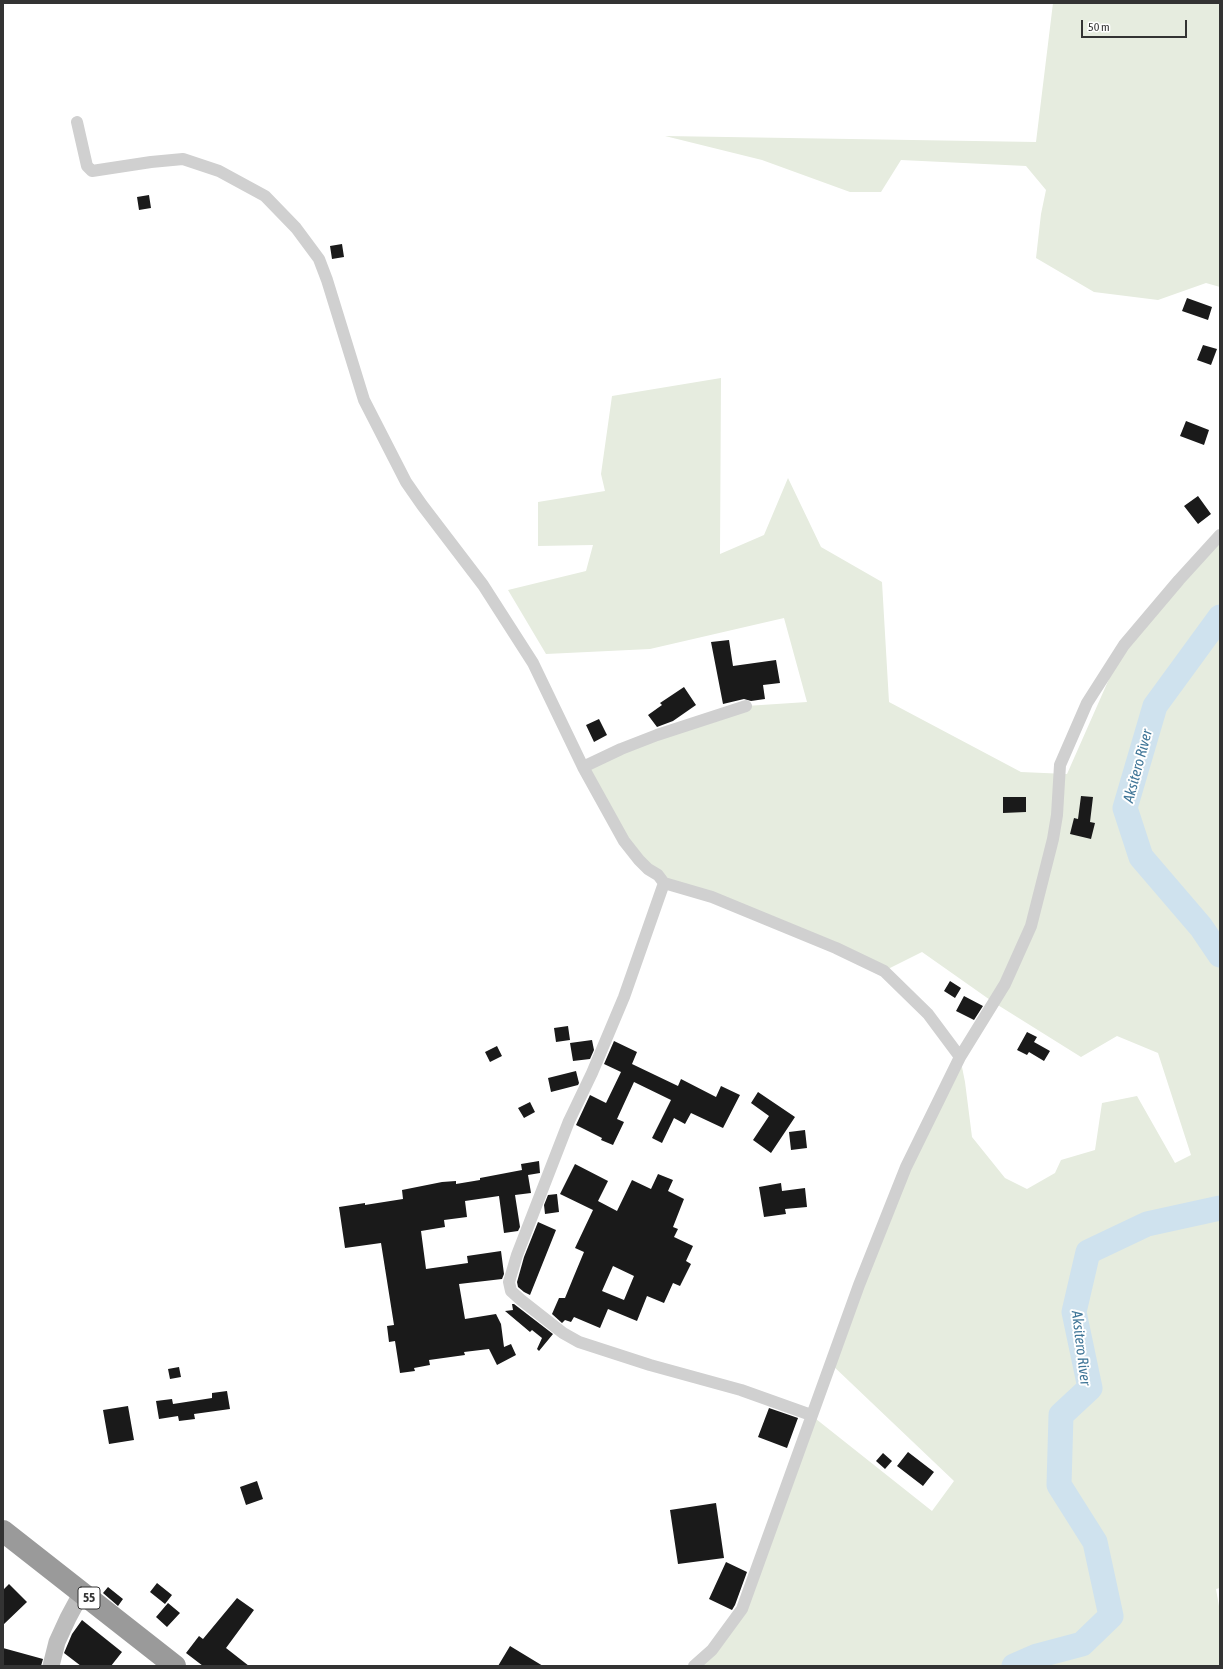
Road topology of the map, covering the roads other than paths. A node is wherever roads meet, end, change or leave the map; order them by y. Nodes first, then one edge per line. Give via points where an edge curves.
1 (77, 122) dead end
2 (1220, 535) edge
3 (746, 706) dead end
4 (583, 767) junction
5 (664, 883) junction
6 (960, 1057) junction
7 (811, 1415) junction
8 (3, 1531) edge
9 (82, 1592) junction
10 (51, 1666) edge
11 (174, 1666) edge
12 (694, 1666) edge

1 - 4 street via 87,166 92,171 183,159 218,171 265,196 296,228 319,259 364,400 406,482 483,585 533,663
2 - 6 street via 1124,645 1087,703 1060,765 1053,839 1031,926 1005,984
3 - 4 street via 657,735
4 - 5 street via 624,841 639,860
5 - 6 street via 712,897 836,948 884,971 928,1014
5 - 7 street via 624,996 569,1121 517,1255 509,1282 511,1290 563,1333 579,1342 741,1390
6 - 7 street via 906,1167
7 - 12 street via 742,1609 712,1650
8 - 9 highway, 55
9 - 10 street via 60,1636
9 - 11 highway, 55

